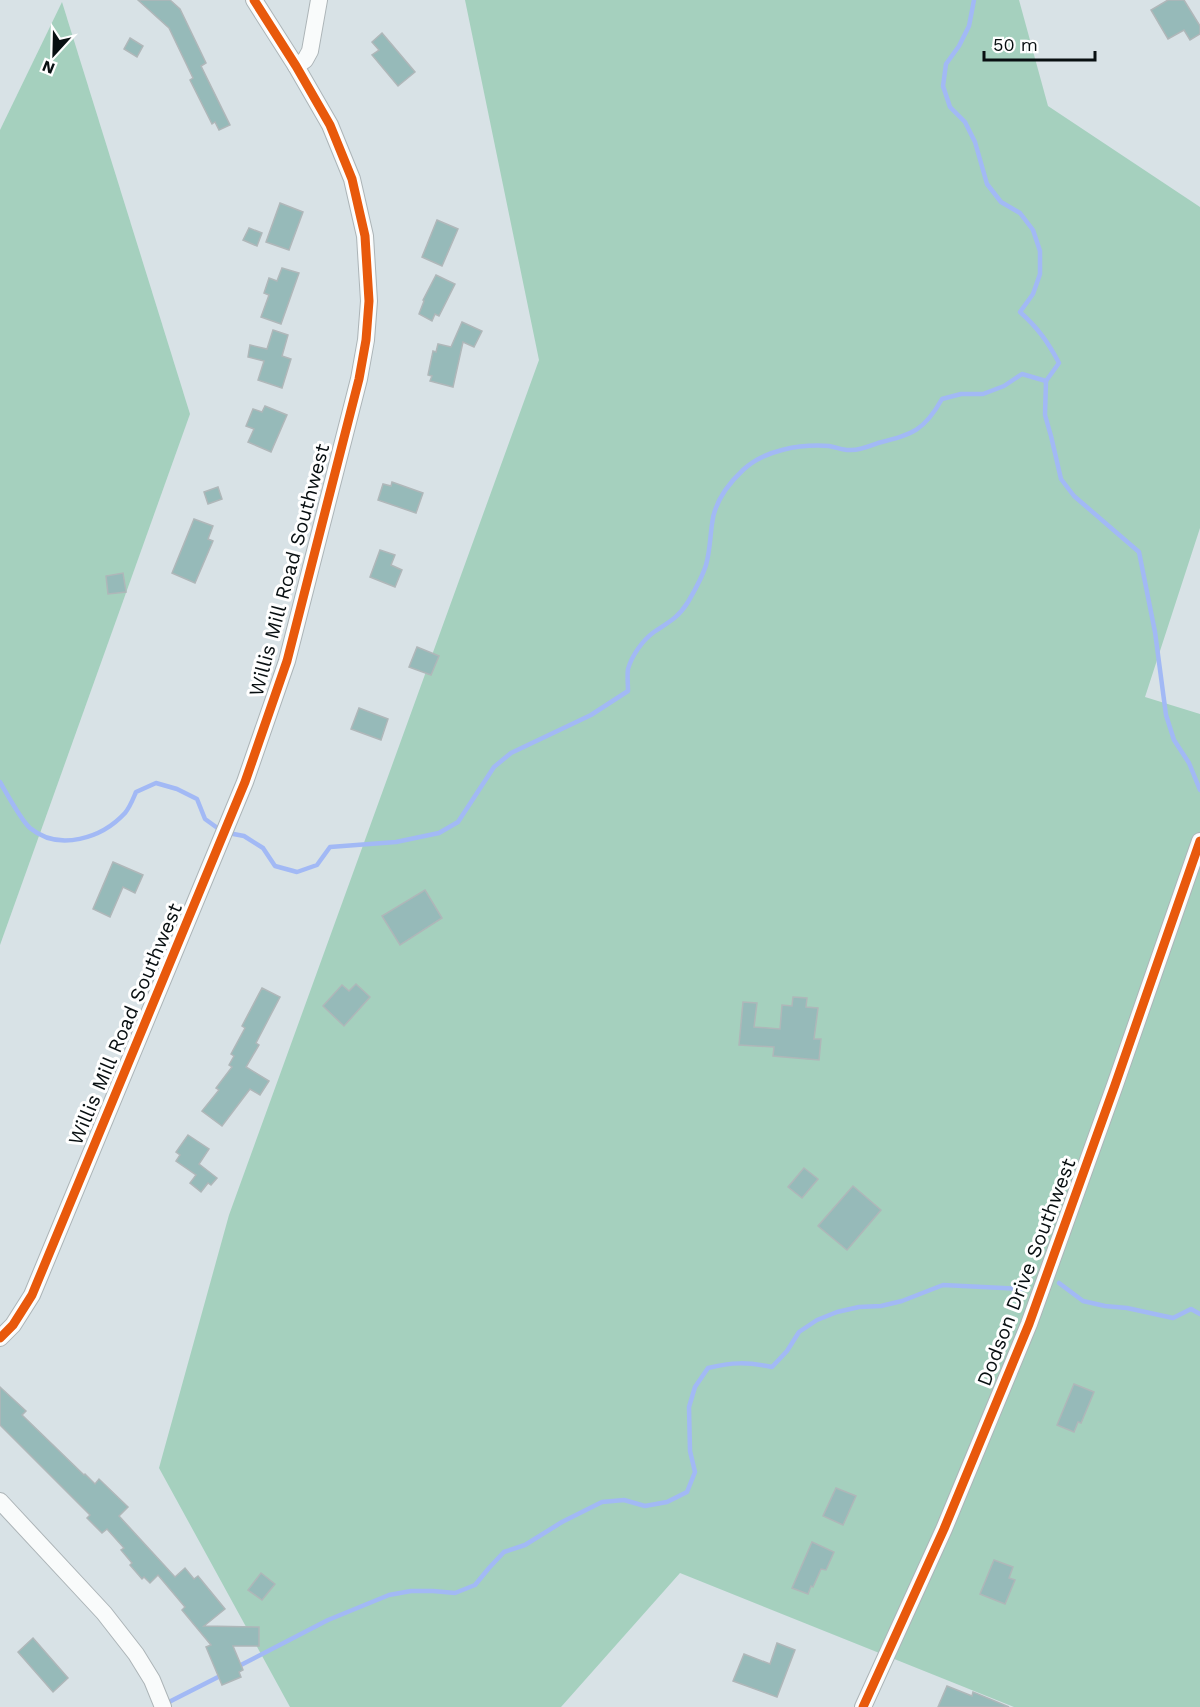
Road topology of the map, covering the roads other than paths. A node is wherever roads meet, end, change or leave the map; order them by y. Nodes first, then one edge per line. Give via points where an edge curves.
1 (254, 0) edge
2 (319, 0) edge
3 (296, 66) junction
4 (1200, 841) edge
5 (0, 1338) edge
6 (0, 1501) edge
7 (163, 1707) edge
8 (862, 1707) edge

1 - 3 street, Willis Mill Road Southwest
2 - 3 street via 310,51
3 - 5 street, Willis Mill Road Southwest via 330,125 352,179 365,236 369,301 359,379 287,661 245,782 32,1296
4 - 8 street, Dodson Drive Southwest via 1029,1324 944,1529
6 - 7 street via 110,1621 136,1654

